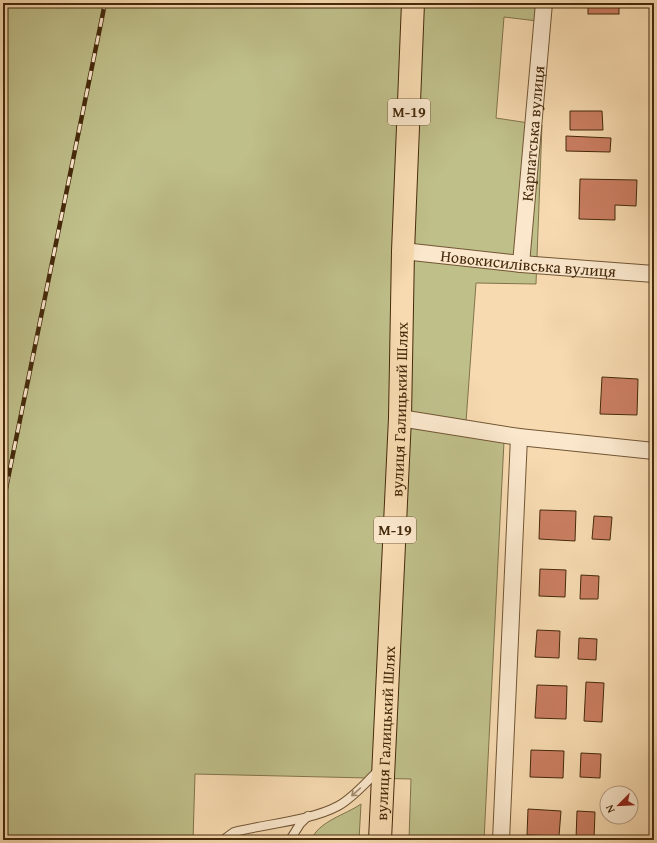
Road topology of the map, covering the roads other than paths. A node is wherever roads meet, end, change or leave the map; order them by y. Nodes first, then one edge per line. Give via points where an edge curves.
1 (413, 3) edge
2 (544, 3) edge
3 (403, 251) junction
4 (521, 264) junction
5 (654, 274) edge
6 (400, 418) junction
7 (519, 438) junction
8 (654, 451) edge
9 (384, 765) junction
10 (309, 816) junction
11 (223, 840) edge
12 (290, 840) edge
13 (380, 840) edge
14 (501, 840) edge

1 - 3 highway, вулиця Галицький Шлях / М-19
2 - 4 street, Карпатська вулиця
3 - 4 street, Новокисилівська вулиця
3 - 6 highway, вулиця Галицький Шлях / М-19
4 - 5 street, Новокисилівська вулиця
6 - 7 street
6 - 9 highway, вулиця Галицький Шлях / М-19
7 - 8 street
7 - 14 street
9 -> 10 lane via 339,806
9 - 13 highway, вулиця Галицький Шлях / М-19
10 - 11 lane via 234,832
10 - 12 lane via 300,824

